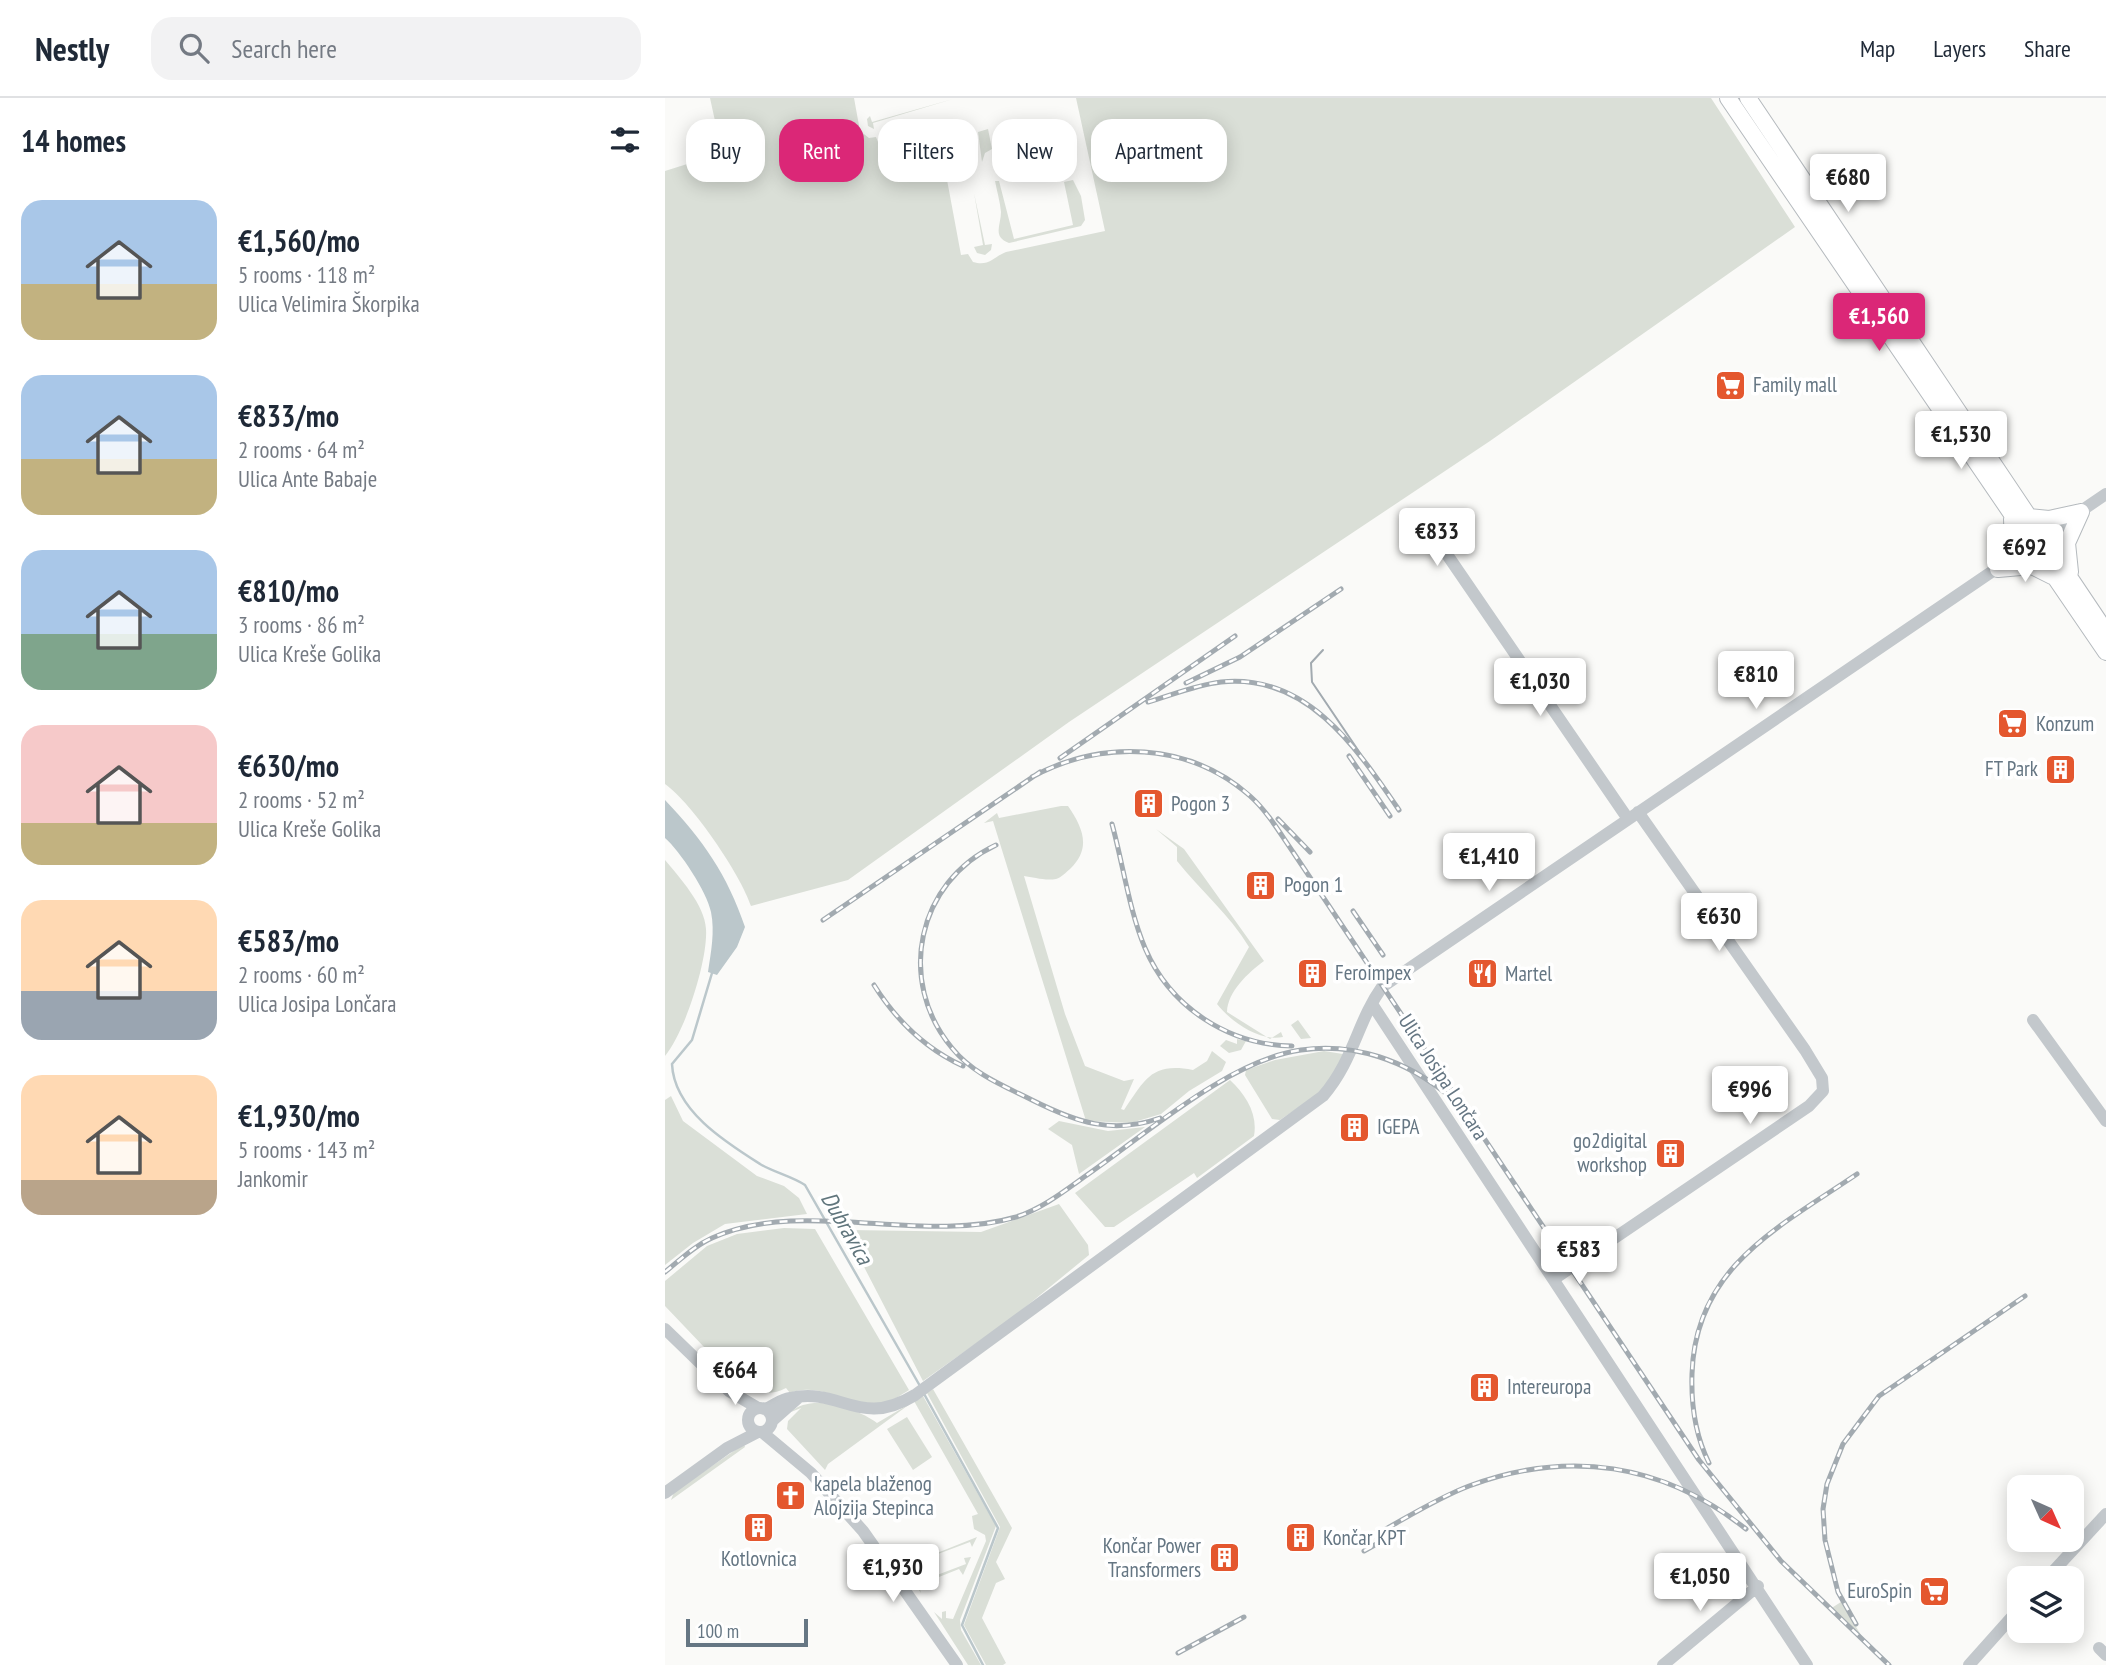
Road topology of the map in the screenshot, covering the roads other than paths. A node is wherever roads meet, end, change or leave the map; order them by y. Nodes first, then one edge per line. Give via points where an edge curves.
1 (1728, 98) edge
2 (1748, 98) edge
3 (2106, 494) edge
4 (2081, 512) junction
5 (2011, 513) junction
6 (2029, 517) junction
7 (1422, 518) dead end
8 (2038, 541) junction
9 (1998, 569) junction
10 (2057, 579) junction
11 (2075, 586) junction
12 (2106, 632) edge
13 (2106, 652) edge
14 (1633, 816) junction
15 (1372, 1004) junction
16 (2033, 1020) dead end
17 (2106, 1121) edge
18 (1554, 1279) junction
19 (665, 1329) edge
20 (798, 1398) junction
21 (755, 1414) junction
22 (766, 1428) junction
23 (727, 1448) junction
24 (665, 1493) edge
25 (2106, 1514) edge
26 (2058, 1566) edge
27 (1758, 1587) junction
28 (2007, 1622) edge
29 (957, 1665) edge
30 (1663, 1665) edge
31 (1807, 1665) edge
32 (1969, 1665) edge

1 - 5 main road
2 - 6 main road
3 - 4 street
4 - 6 main road via 2049,519
4 - 8 street
4 - 11 main road via 2067,543
5 - 8 main road
5 - 9 main road via 2013,545
6 - 8 main road
7 - 14 street
8 - 9 street
8 - 10 main road
8 - 11 main road
9 - 10 main road via 2032,566
9 - 14 street
10 - 13 main road
11 - 12 main road
14 - 15 street via 1408,968 1383,987
14 - 18 street via 1741,955 1822,1078 1823,1091 1809,1106
15 - 18 street, Ulica Josipa Lončara
15 - 20 street, Ulica Josipa Lončara via 1354,1050 1323,1096 915,1395 878,1410 824,1398
16 - 17 street
18 - 27 street, Ulica Josipa Lončara
19 - 21 street
20 - 21 street via 786,1398
20 - 22 street
21 - 22 street
21 - 22 street
21 - 23 street
22 - 23 street
22 - 29 street via 863,1531
23 - 24 street
25 - 26 street
27 - 30 street
27 - 31 street, Ulica Josipa Lončara
28 - 32 street

